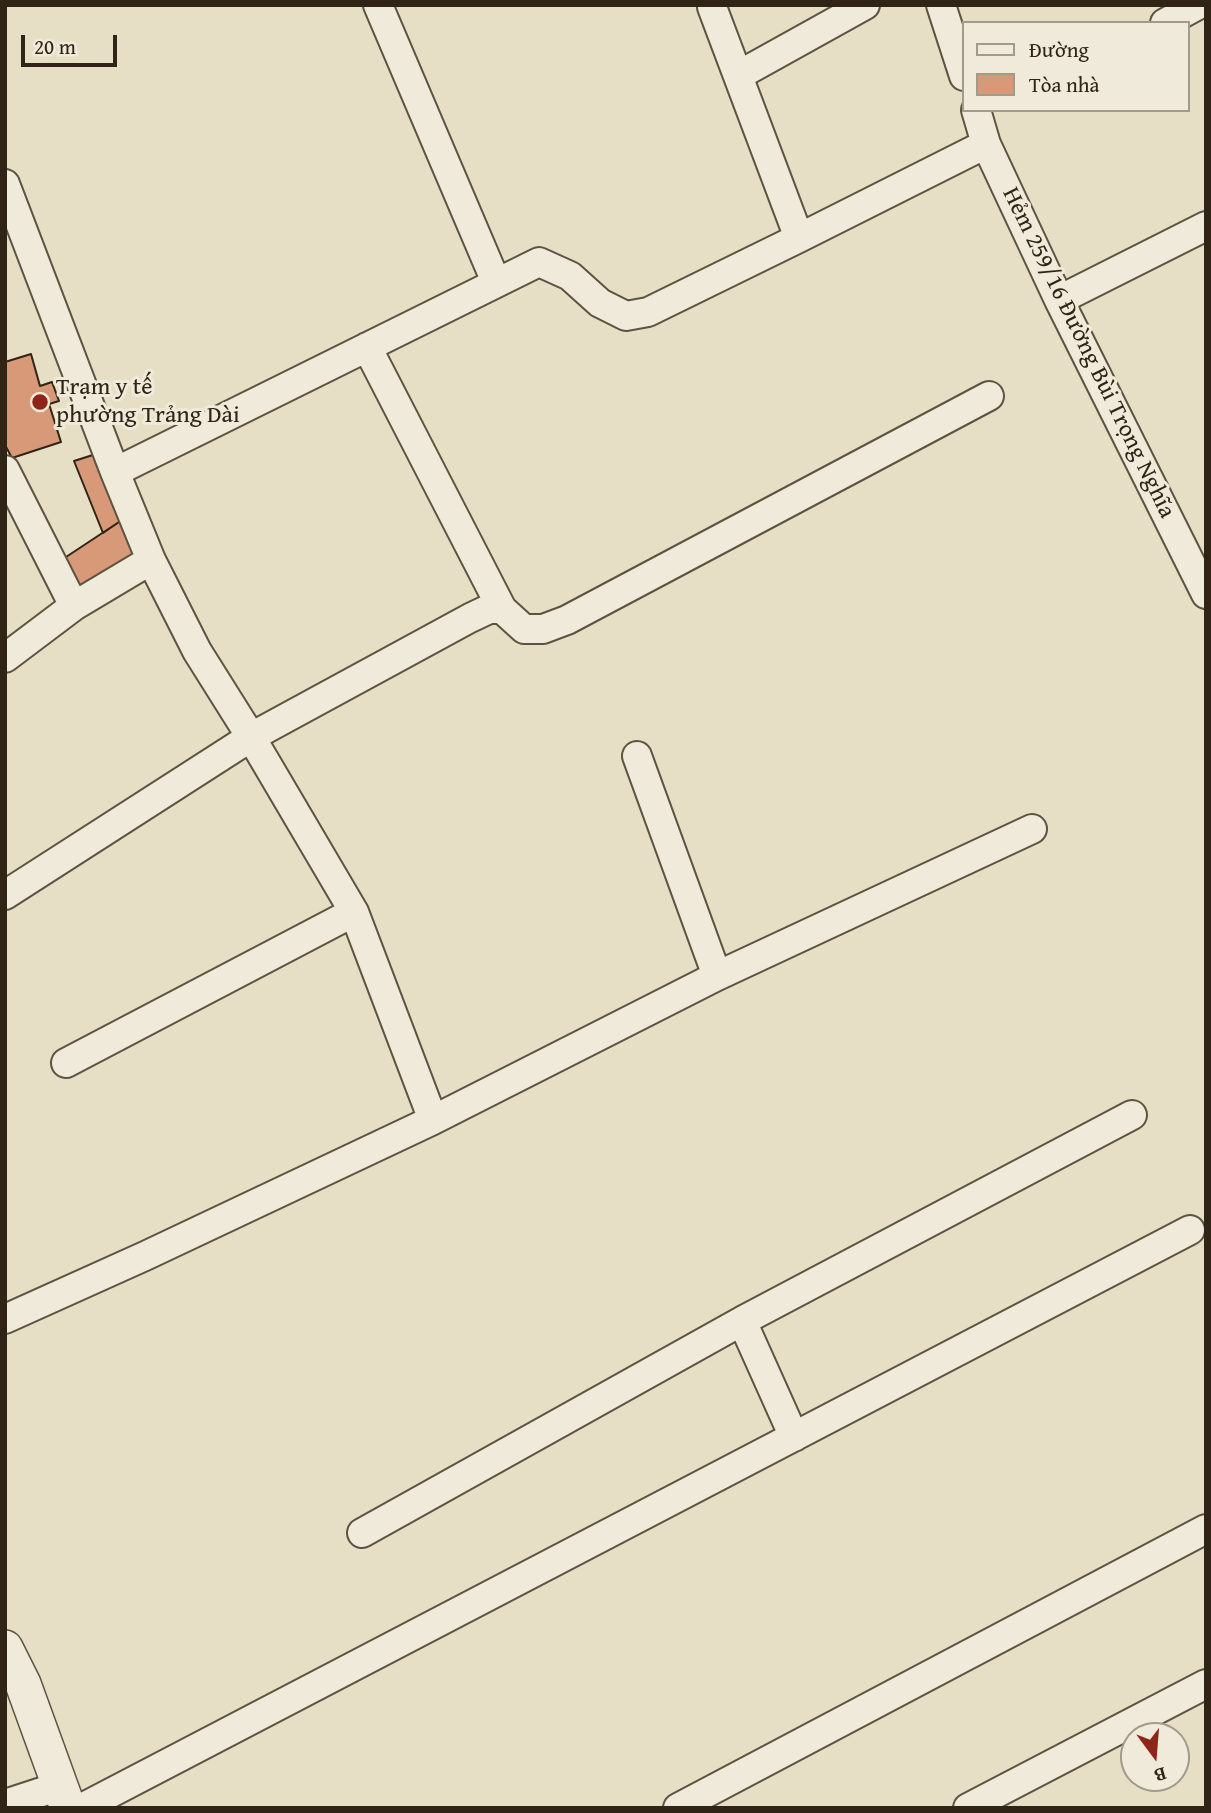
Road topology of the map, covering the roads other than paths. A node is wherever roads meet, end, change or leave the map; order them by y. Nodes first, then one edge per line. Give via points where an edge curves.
1 (377, 5) edge
2 (865, 5) edge
3 (941, 5) edge
4 (1198, 5) edge
5 (712, 7) edge
6 (1168, 21) edge
7 (962, 70) edge
8 (739, 75) junction
9 (984, 121) edge
10 (5, 184) edge
11 (1206, 226) edge
12 (799, 238) junction
13 (496, 282) junction
14 (1059, 300) junction
15 (367, 347) junction
16 (989, 396) dead end
17 (5, 470) edge
18 (115, 472) junction
19 (1198, 558) edge
20 (151, 560) junction
21 (1206, 594) edge
22 (74, 606) junction
23 (502, 609) junction
24 (5, 658) edge
25 (251, 737) junction
26 (637, 756) dead end
27 (1032, 829) dead end
28 (5, 895) edge
29 (354, 912) junction
30 (717, 976) junction
31 (66, 1063) dead end
32 (1132, 1115) dead end
33 (433, 1120) junction
34 (1190, 1230) dead end
35 (5, 1319) edge
36 (741, 1321) junction
37 (794, 1437) junction
38 (1206, 1530) edge
39 (362, 1533) dead end
40 (5, 1648) edge
41 (1206, 1684) edge
42 (70, 1801) edge
43 (5, 1804) edge
44 (678, 1808) edge
45 (968, 1808) edge

1 - 13 street
2 - 8 street
3 - 7 street
4 - 6 street
5 - 8 street
8 - 12 street
9 - 12 street
9 - 14 street, Hẻm 259/16 Đường Bùi Trọng Nghĩa
10 - 18 street
11 - 14 street
12 - 13 street via 648,312 626,316 600,303 570,276 540,262
13 - 15 street
14 - 19 street, Hẻm 259/16 Đường Bùi Trọng Nghĩa
15 - 18 street
15 - 23 street
16 - 23 street via 567,620 543,629 524,629
17 - 22 street
18 - 20 street
19 - 21 street, Hẻm 259/16 Đường Bùi Trọng Nghĩa
20 - 22 street
20 - 25 street via 197,651
22 - 24 street
23 - 25 street via 489,609 470,618
25 - 28 street
25 - 29 street
26 - 30 street
27 - 30 street
29 - 31 street
29 - 33 street
30 - 33 street
32 - 36 street
33 - 35 street
34 - 37 street
36 - 37 street
36 - 39 street
37 - 42 street
38 - 44 street
40 - 42 street
41 - 45 street
42 - 43 street

